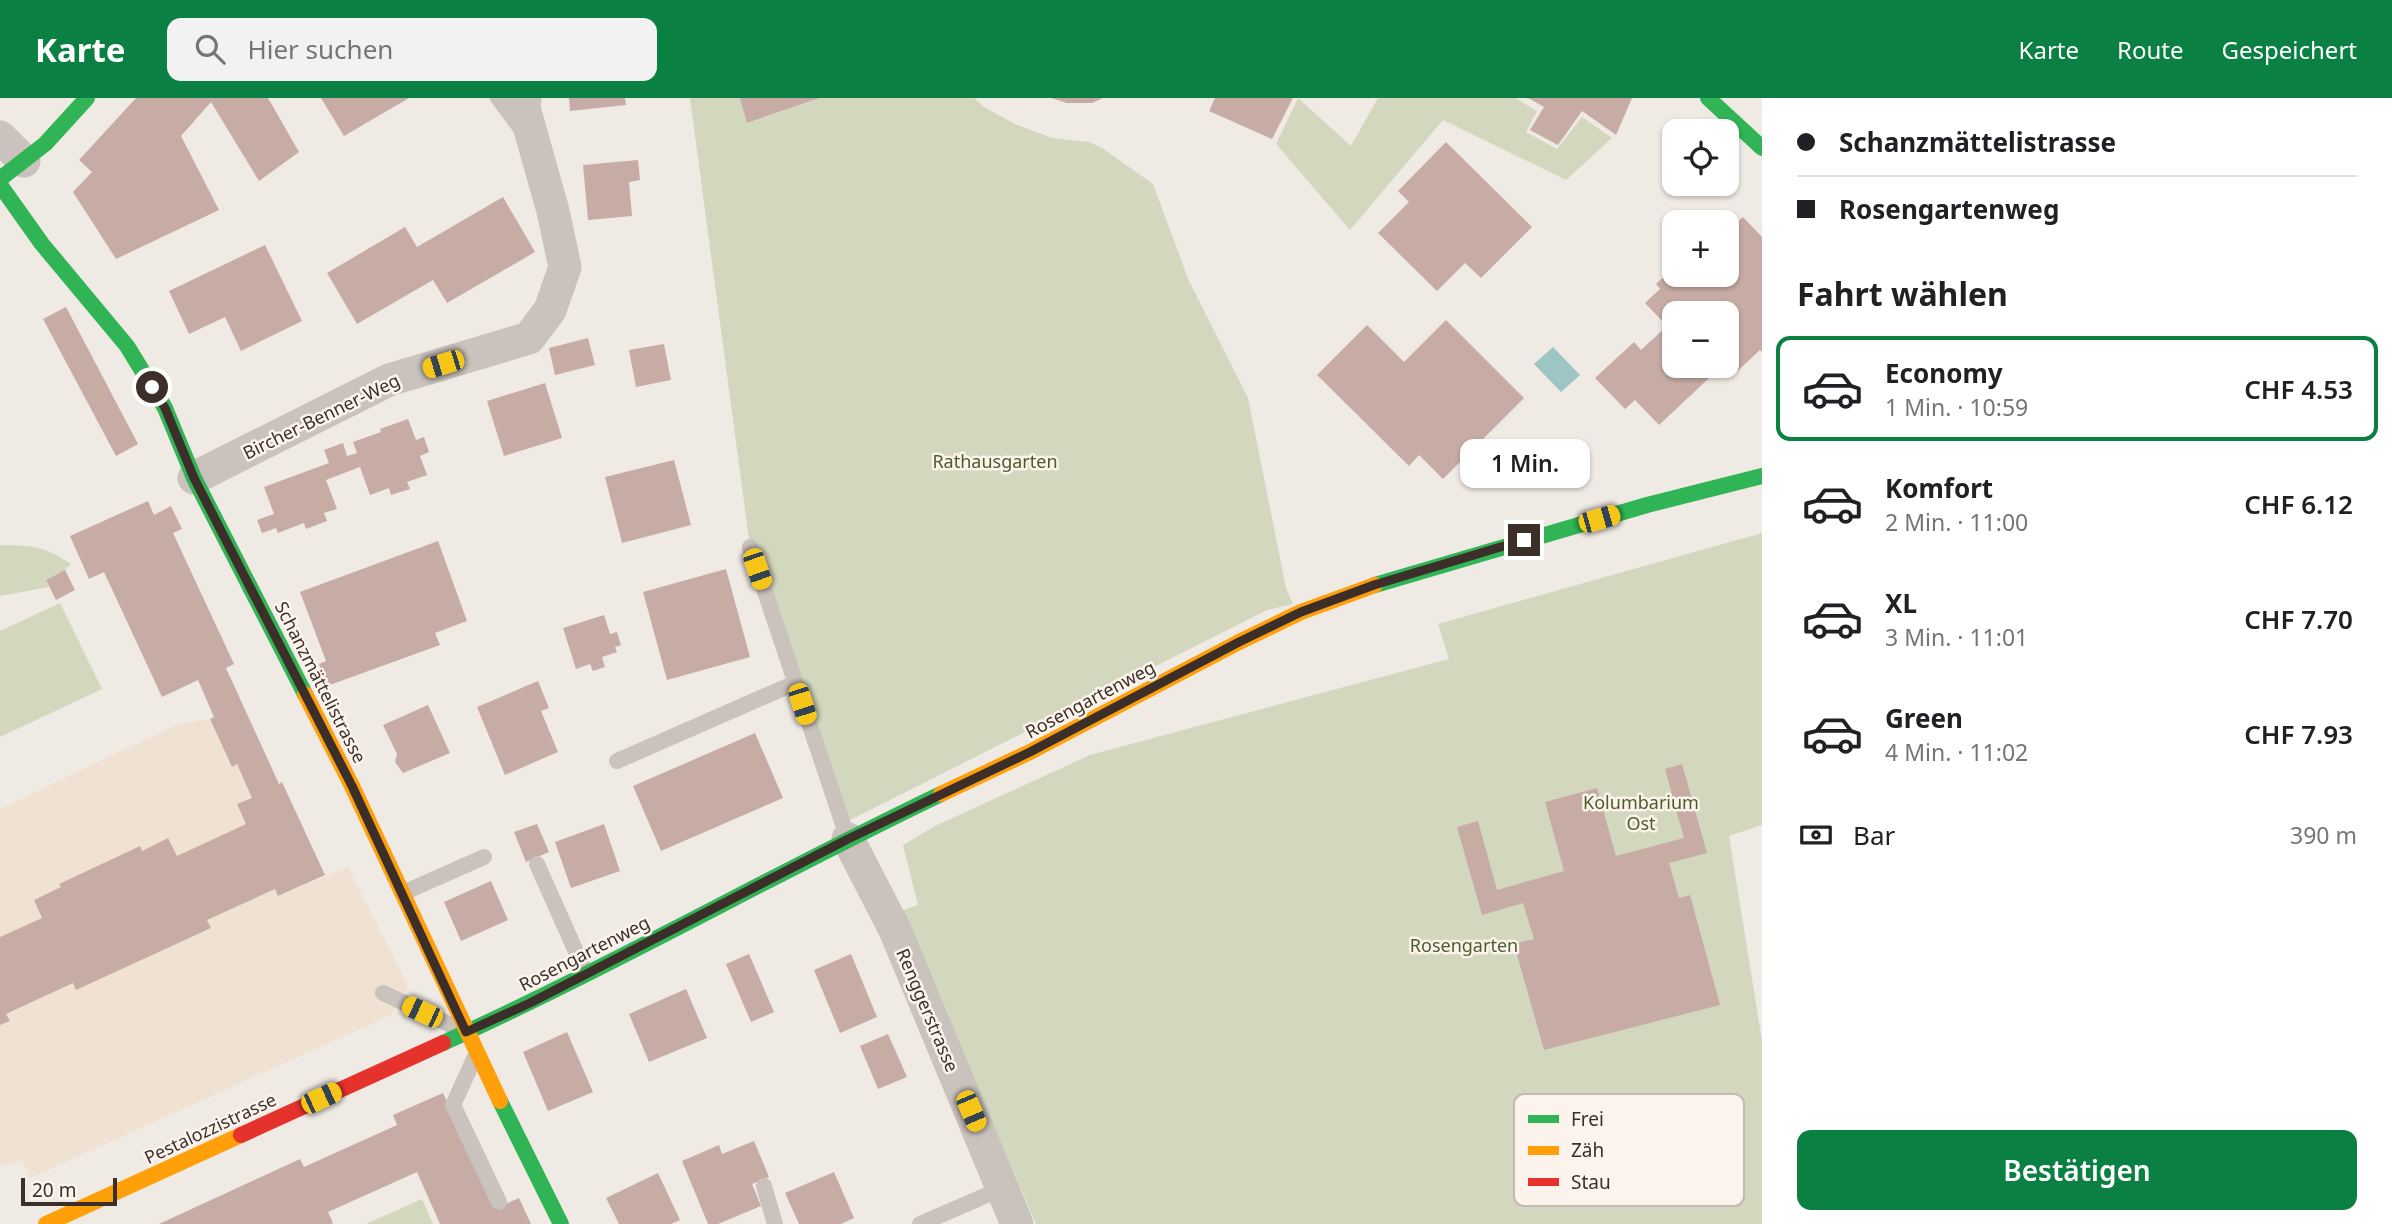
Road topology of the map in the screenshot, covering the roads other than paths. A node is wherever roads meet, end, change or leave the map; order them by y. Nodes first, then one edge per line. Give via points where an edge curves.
1 (87, 98) edge
2 (498, 98) edge
3 (525, 98) edge
4 (1708, 98) edge
5 (0, 136) edge
6 (533, 142) junction
7 (1762, 148) edge
8 (12, 170) edge
9 (0, 185) edge
10 (1762, 476) edge
11 (194, 478) junction
12 (750, 547) dead end
13 (795, 683) junction
14 (617, 761) dead end
15 (848, 839) junction
16 (484, 857) dead end
17 (537, 864) dead end
18 (403, 893) junction
19 (586, 974) junction
20 (383, 993) dead end
21 (466, 1032) junction
22 (477, 1054) junction
23 (764, 1186) dead end
24 (1003, 1188) junction
25 (499, 1202) dead end
26 (46, 1224) edge
27 (561, 1224) edge
28 (775, 1224) edge
29 (920, 1224) edge
30 (1017, 1224) edge

1 - 8 street via 45,144
2 - 6 lane
3 - 6 street, Bircher-Benner-Weg
4 - 7 street
5 - 8 street
6 - 11 street, Bircher-Benner-Weg via 565,267 550,310 529,338 389,380
9 - 11 street, Schanzmättelistrasse via 42,244 127,346 165,408
10 - 15 street, Rosengartenweg via 1374,585 1301,612 1030,752
11 - 18 street, Schanzmättelistrasse
12 - 13 lane
13 - 14 lane
13 - 15 lane
15 - 19 street, Rosengartenweg
15 - 24 street, Renggerstrasse via 890,919
16 - 18 lane
17 - 19 lane
18 - 21 street, Schanzmättelistrasse
19 - 21 street, Rosengartenweg
20 - 21 lane
21 - 22 street, Schanzmättelistrasse
21 - 26 street, Pestalozzistrasse
22 - 25 lane via 453,1105
22 - 27 street, Schanzmättelistrasse
23 - 28 lane
24 - 29 lane
24 - 30 street, Renggerstrasse

